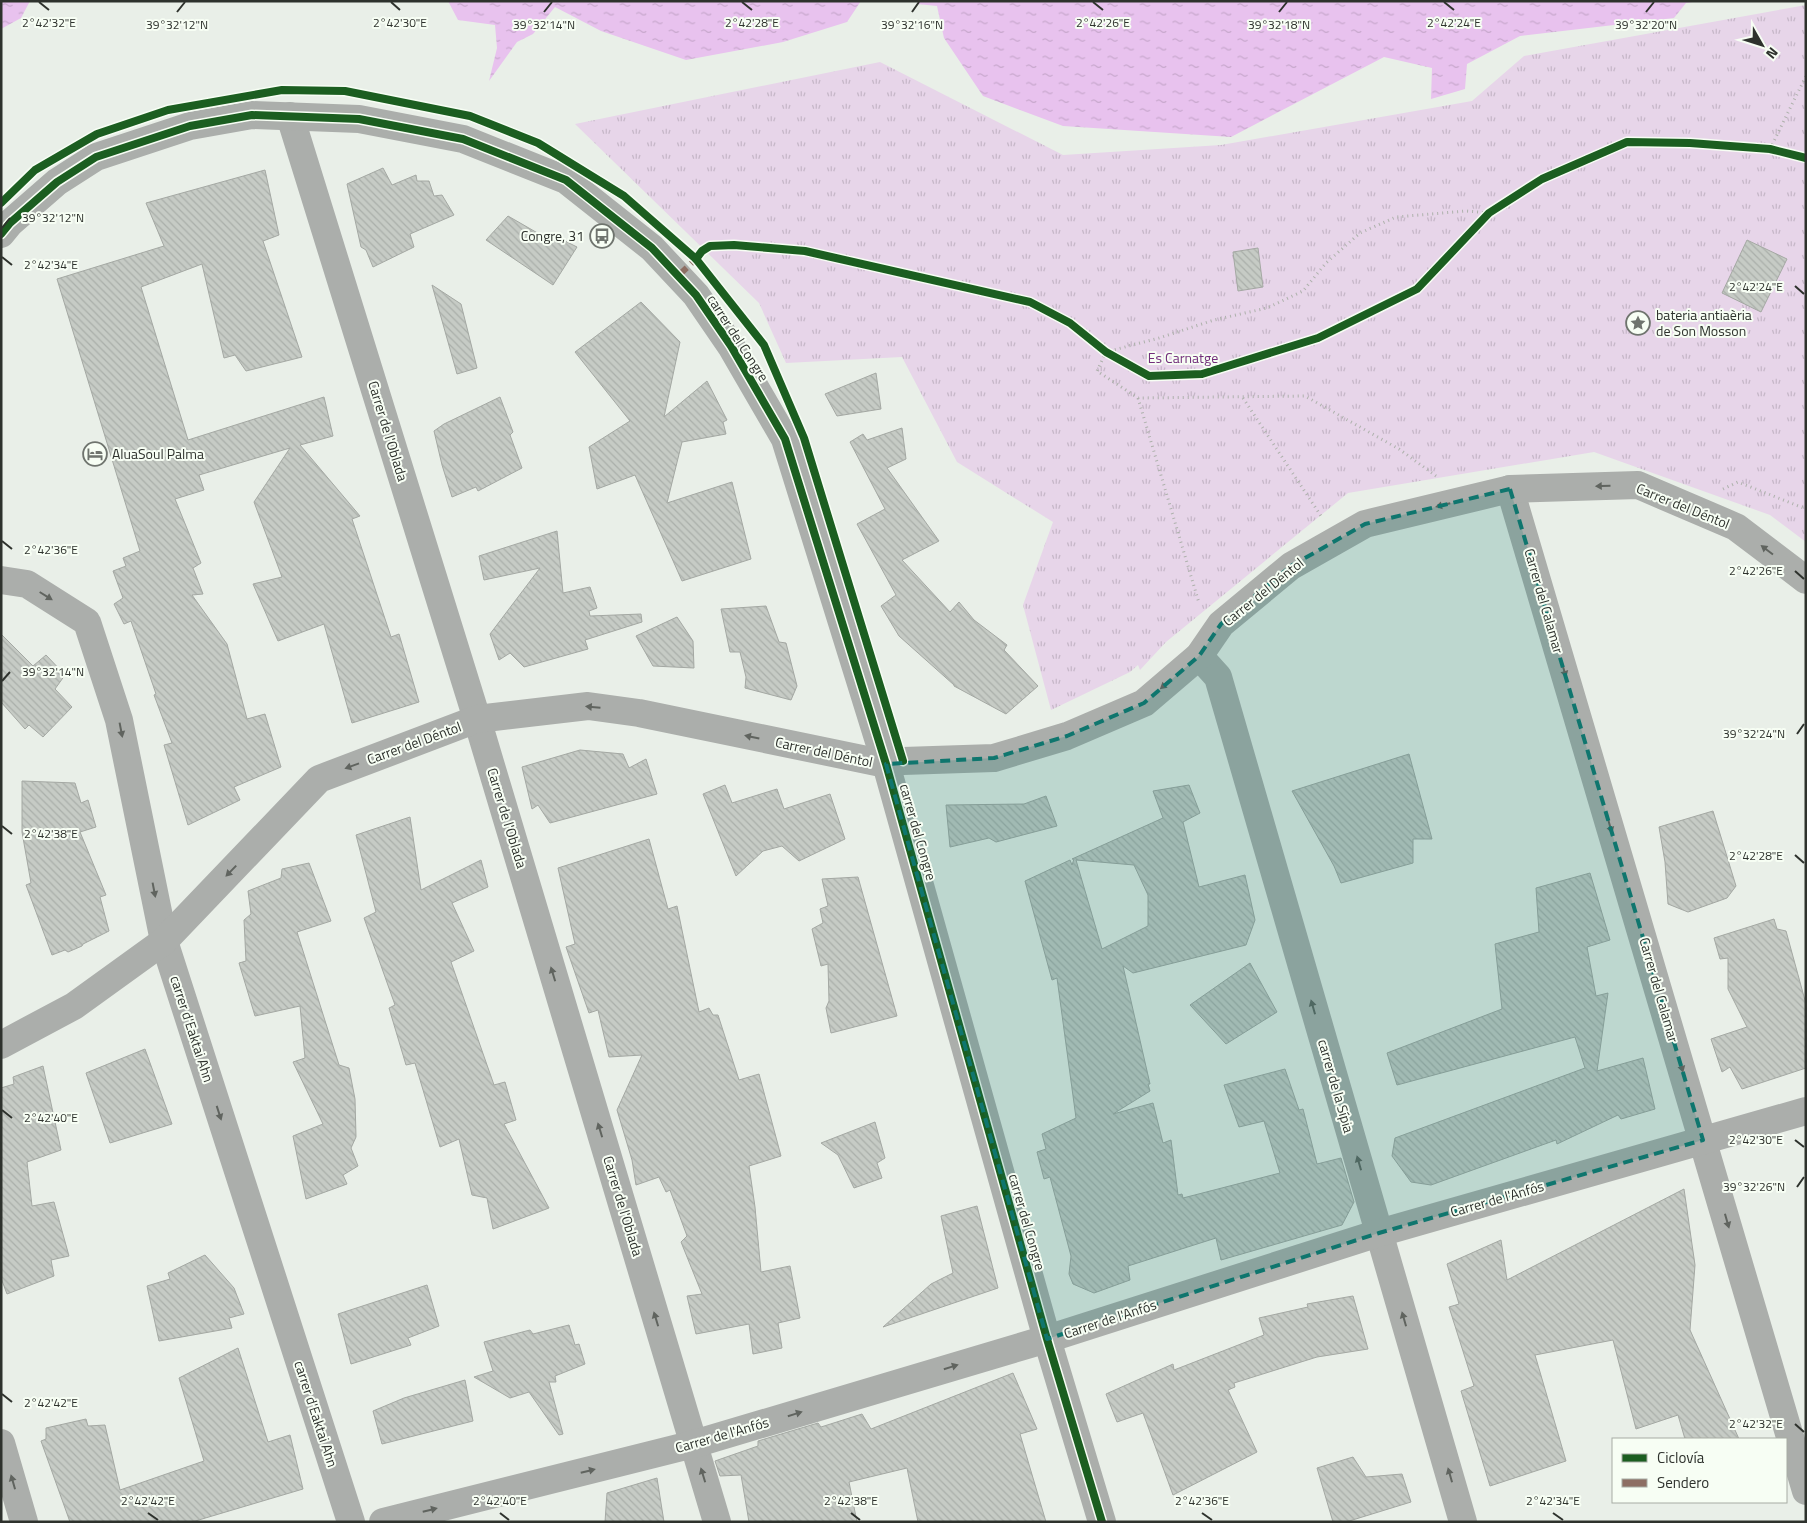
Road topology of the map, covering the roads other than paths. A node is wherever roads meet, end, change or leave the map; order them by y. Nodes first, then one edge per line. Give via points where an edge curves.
1 (290, 116) junction
2 (1, 234) edge
3 (1510, 489) junction
4 (1, 580) edge
5 (1806, 580) edge
6 (1199, 656) junction
7 (477, 720) junction
8 (886, 764) junction
9 (164, 941) junction
10 (1, 1044) edge
11 (1806, 1111) edge
12 (1703, 1140) junction
13 (1379, 1233) junction
14 (1047, 1339) junction
15 (1, 1443) edge
16 (694, 1444) junction
17 (1806, 1491) edge
18 (24, 1522) edge
19 (351, 1522) edge
20 (383, 1522) edge
21 (717, 1522) edge
22 (1102, 1522) edge
23 (1463, 1522) edge

1 - 2 street, carrer del Congre via 252,114 190,126 96,157 57,182
1 - 7 street, Carrer de l'Oblada
1 - 8 street, carrer del Congre via 359,119 463,139 566,180 663,258 696,295 731,346 785,439
5 -> 3 street, Carrer del Déntol via 1736,527 1638,485
3 -> 6 street, Carrer del Déntol via 1364,524 1291,566 1221,624
3 -> 12 street, Carrer del Calamar
4 -> 9 street, carrer d'Eaktai Ahn via 27,584 87,622 119,720
6 -> 8 street, Carrer del Déntol via 1144,702 1067,736 994,758
13 -> 6 street, carrer de la Sípia via 1218,677
8 -> 7 street, Carrer del Déntol via 638,713 588,706
7 -> 9 street, Carrer del Déntol via 319,779
16 -> 7 street, Carrer de l'Oblada
8 - 14 street, carrer del Congre
9 - 10 street, Carrer del Déntol via 74,1006
9 -> 19 street, carrer d'Eaktai Ahn
11 - 12 street, Carrer de l'Anfós
12 - 13 street, Carrer de l'Anfós
12 -> 17 street, Carrer del Calamar
13 - 14 street, Carrer de l'Anfós
23 -> 13 street, carrer de la Sípia
16 -> 14 street, Carrer de l'Anfós
14 - 22 street, carrer del Congre
18 -> 15 street
20 -> 16 street, Carrer de l'Anfós
21 -> 16 street, Carrer de l'Oblada

